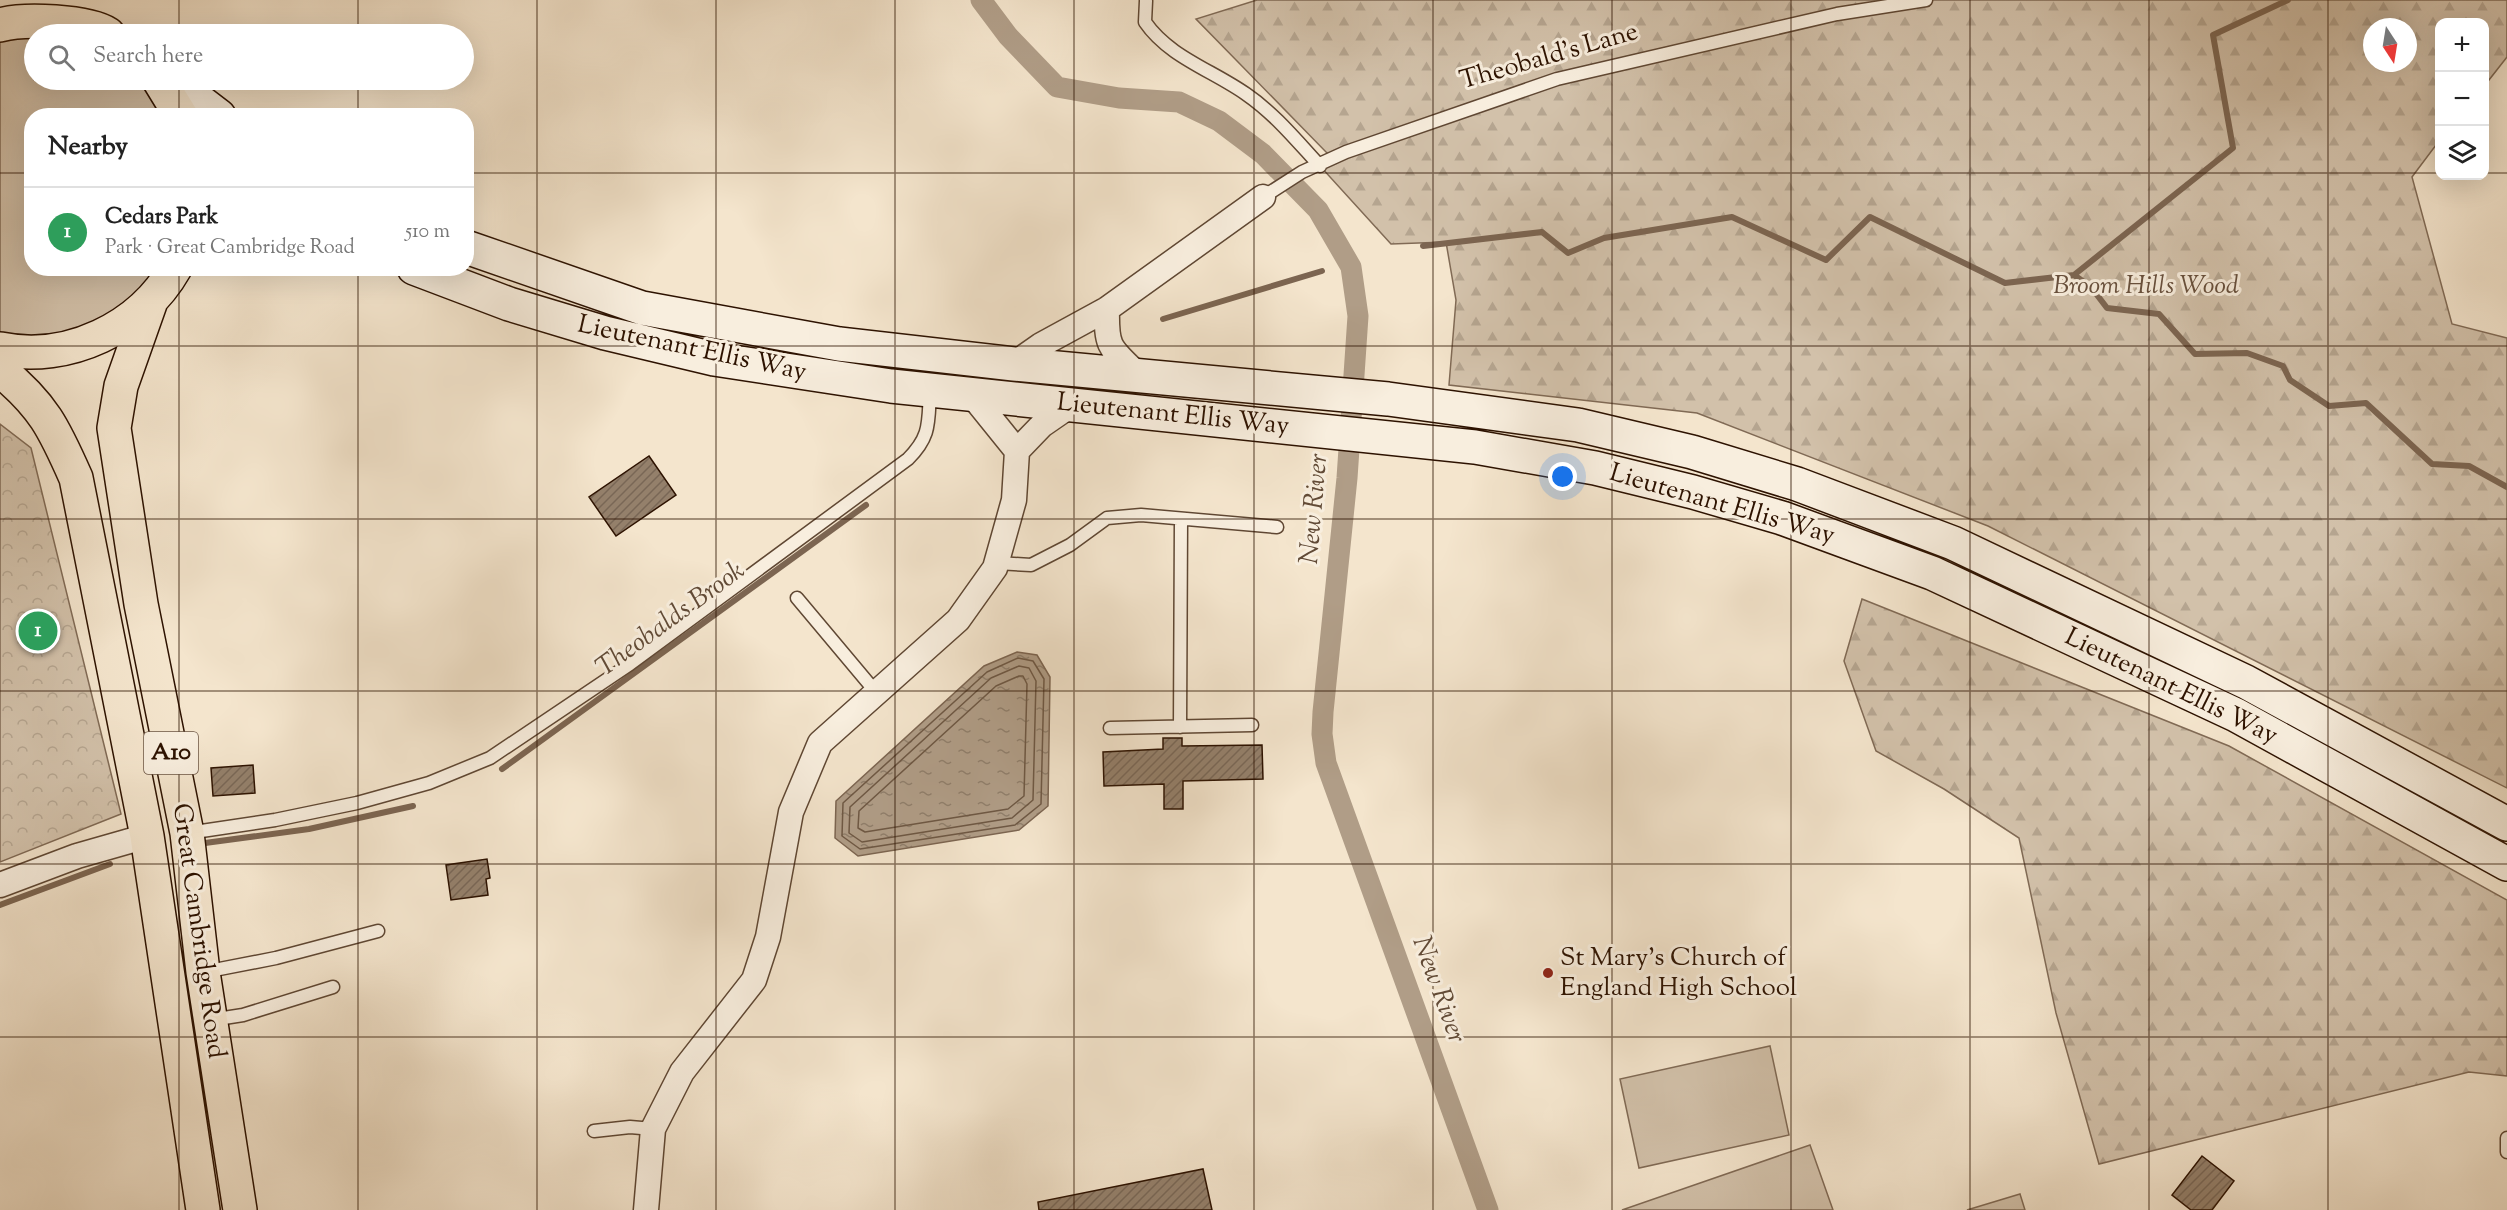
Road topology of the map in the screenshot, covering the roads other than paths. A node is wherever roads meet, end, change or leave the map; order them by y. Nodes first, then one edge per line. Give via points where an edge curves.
1 (72, 0) edge
2 (1146, 0) edge
3 (1926, 0) edge
4 (65, 24) edge
5 (96, 24) edge
6 (0, 25) edge
7 (165, 90) edge
8 (185, 90) edge
9 (177, 108) edge
10 (209, 108) edge
11 (1320, 166) junction
12 (1270, 192) joint
13 (474, 250) edge
14 (436, 276) edge
15 (169, 280) edge
16 (1107, 309) junction
17 (0, 349) edge
18 (1014, 364) junction
19 (0, 370) edge
20 (1137, 374) junction
21 (930, 390) junction
22 (971, 394) junction
23 (1071, 405) junction
24 (1017, 452) junction
25 (1181, 519) junction
26 (1277, 527) dead end
27 (997, 563) junction
28 (797, 598) dead end
29 (875, 691) junction
30 (1252, 725) dead end
31 (1180, 727) junction
32 (1110, 728) dead end
33 (2507, 824) edge
34 (187, 833) junction
35 (147, 836) junction
36 (2507, 864) edge
37 (0, 885) edge
38 (378, 931) dead end
39 (203, 972) junction
40 (333, 987) dead end
41 (211, 1020) junction
42 (653, 1130) junction
43 (594, 1131) dead end
44 (2507, 1138) edge
45 (2507, 1152) edge
46 (203, 1210) edge
47 (240, 1210) edge
48 (646, 1210) edge

1 - 5 highway
2 - 11 lane via 1144,22 1164,45 1270,111
3 - 11 lane, Theobald's Lane via 1837,14 1557,79 1346,152
4 - 6 highway
7 - 9 highway
8 - 10 main road
11 - 12 lane, Theobald's Lane
12 - 16 street
13 - 18 main road, Lieutenant Ellis Way via 642,308 839,344
14 - 21 main road, Lieutenant Ellis Way via 531,311 714,359
15 - 17 highway via 119,327 86,343 48,351
15 - 34 highway, Great Cambridge Road / A10 via 121,386 114,428 141,604
16 - 18 street
16 - 20 street via 1109,346
18 - 20 main road, Lieutenant Ellis Way
19 - 35 highway, Great Cambridge Road / A10 via 25,390 52,425 76,478
20 - 33 main road, Lieutenant Ellis Way via 1388,399 1578,425 1692,452 1797,484 1953,543 2246,682
21 - 22 main road, Lieutenant Ellis Way
21 - 34 lane via 926,436 908,459 630,664 490,758 429,783 357,803
22 - 23 main road, Lieutenant Ellis Way
22 - 24 street
23 - 24 street via 1042,425
23 - 36 main road, Lieutenant Ellis Way via 1475,447 1595,468 1782,518 1932,573 2236,715
24 - 27 street via 1014,500
25 - 26 lane
25 - 27 lane via 1141,515 1107,518 1070,545 1031,566
25 - 31 lane
27 - 29 street via 958,620
28 - 29 lane
29 - 42 street via 820,743 791,812 768,937 754,980 682,1072
30 - 31 lane
31 - 32 lane
34 - 39 highway, Great Cambridge Road / A10
35 - 37 street via 77,856
35 - 46 highway, Great Cambridge Road / A10
38 - 39 lane via 276,958
39 - 41 highway, Great Cambridge Road / A10
40 - 41 lane via 243,1015
41 - 47 highway, Great Cambridge Road / A10
42 - 43 lane via 630,1127
42 - 48 street
44 - 45 lane

